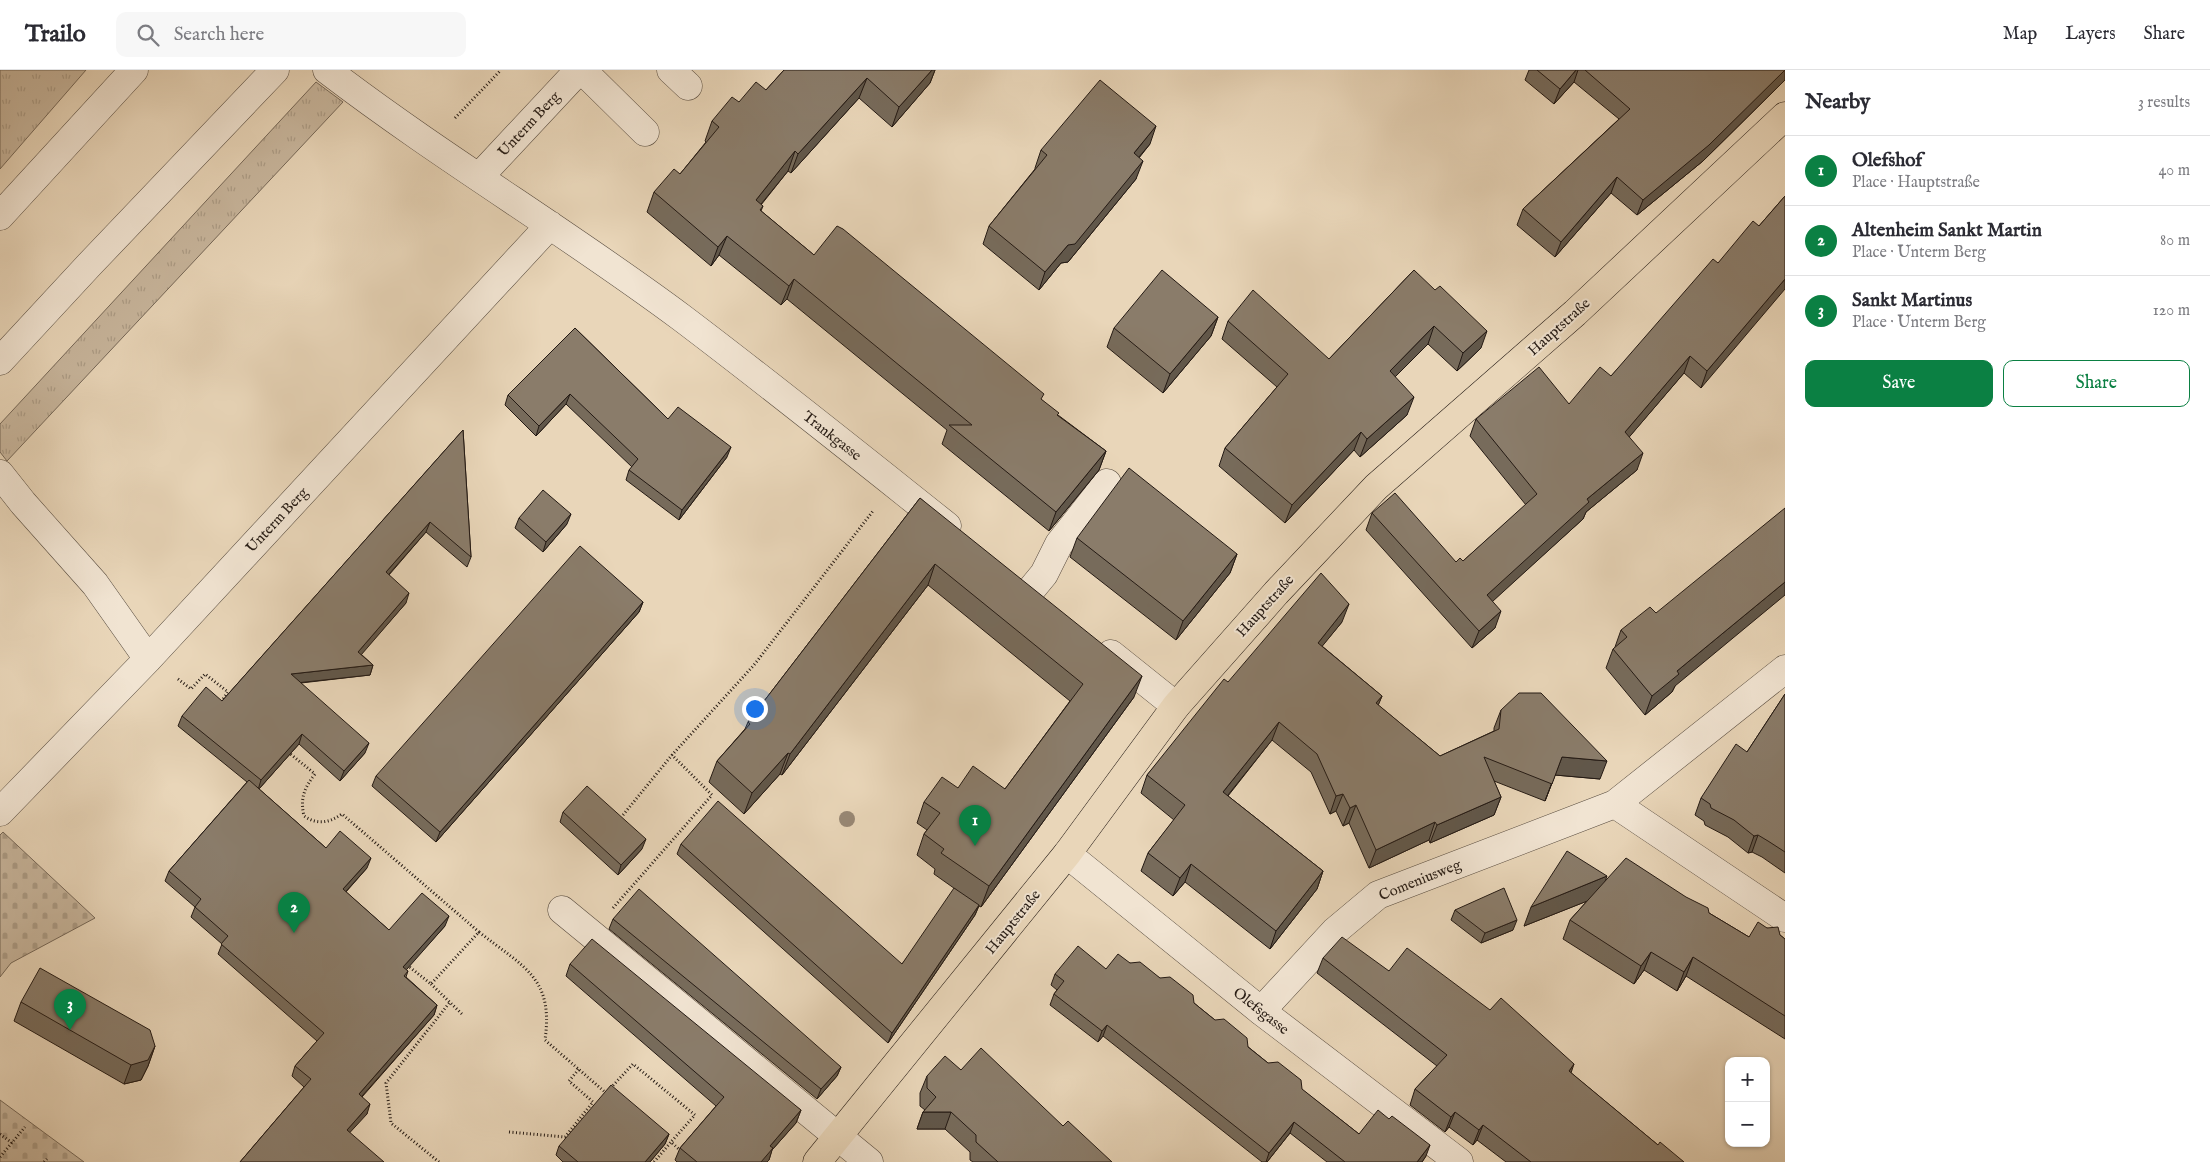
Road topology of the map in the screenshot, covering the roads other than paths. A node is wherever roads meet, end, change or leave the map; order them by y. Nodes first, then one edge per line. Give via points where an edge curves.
1 (134, 70) edge
2 (275, 70) edge
3 (327, 70) edge
4 (580, 70) edge
5 (1785, 116) edge
6 (645, 132) dead end
7 (479, 178) junction
8 (0, 216) edge
9 (550, 225) junction
10 (0, 362) edge
11 (0, 474) edge
12 (1106, 483) dead end
13 (964, 539) edge
14 (1008, 574) edge
15 (1030, 591) junction
16 (1054, 609) edge
17 (1092, 640) edge
18 (148, 659) junction
19 (1785, 669) edge
20 (1176, 706) junction
21 (1615, 804) junction
22 (0, 812) edge
23 (1067, 854) junction
24 (562, 910) dead end
25 (1785, 918) edge
26 (1260, 1012) junction
27 (839, 1137) junction
28 (817, 1162) edge
29 (869, 1162) edge
30 (1459, 1162) edge

1 - 8 street
2 - 10 street
3 - 7 street, Trankgasse
4 - 6 street
4 - 7 street, Unterm Berg
5 - 20 main road, Hauptstraße via 1575,313 1376,487
7 - 9 street, Trankgasse
9 - 13 street, Trankgasse via 682,318
9 - 18 street, Unterm Berg
11 - 18 street via 95,584
12 - 15 street via 1059,544 1044,574
14 - 15 street
15 - 16 street
17 - 20 street
18 - 22 street, Unterm Berg
19 - 21 street, Comeniusweg
20 - 23 main road, Hauptstraße
21 - 25 street
21 - 26 street, Comeniusweg via 1378,895 1335,931
23 - 26 street, Olefsgasse
23 - 27 main road, Hauptstraße
24 - 27 street
26 - 30 street, Olefsgasse
27 - 28 main road, Hauptstraße
27 - 29 street

